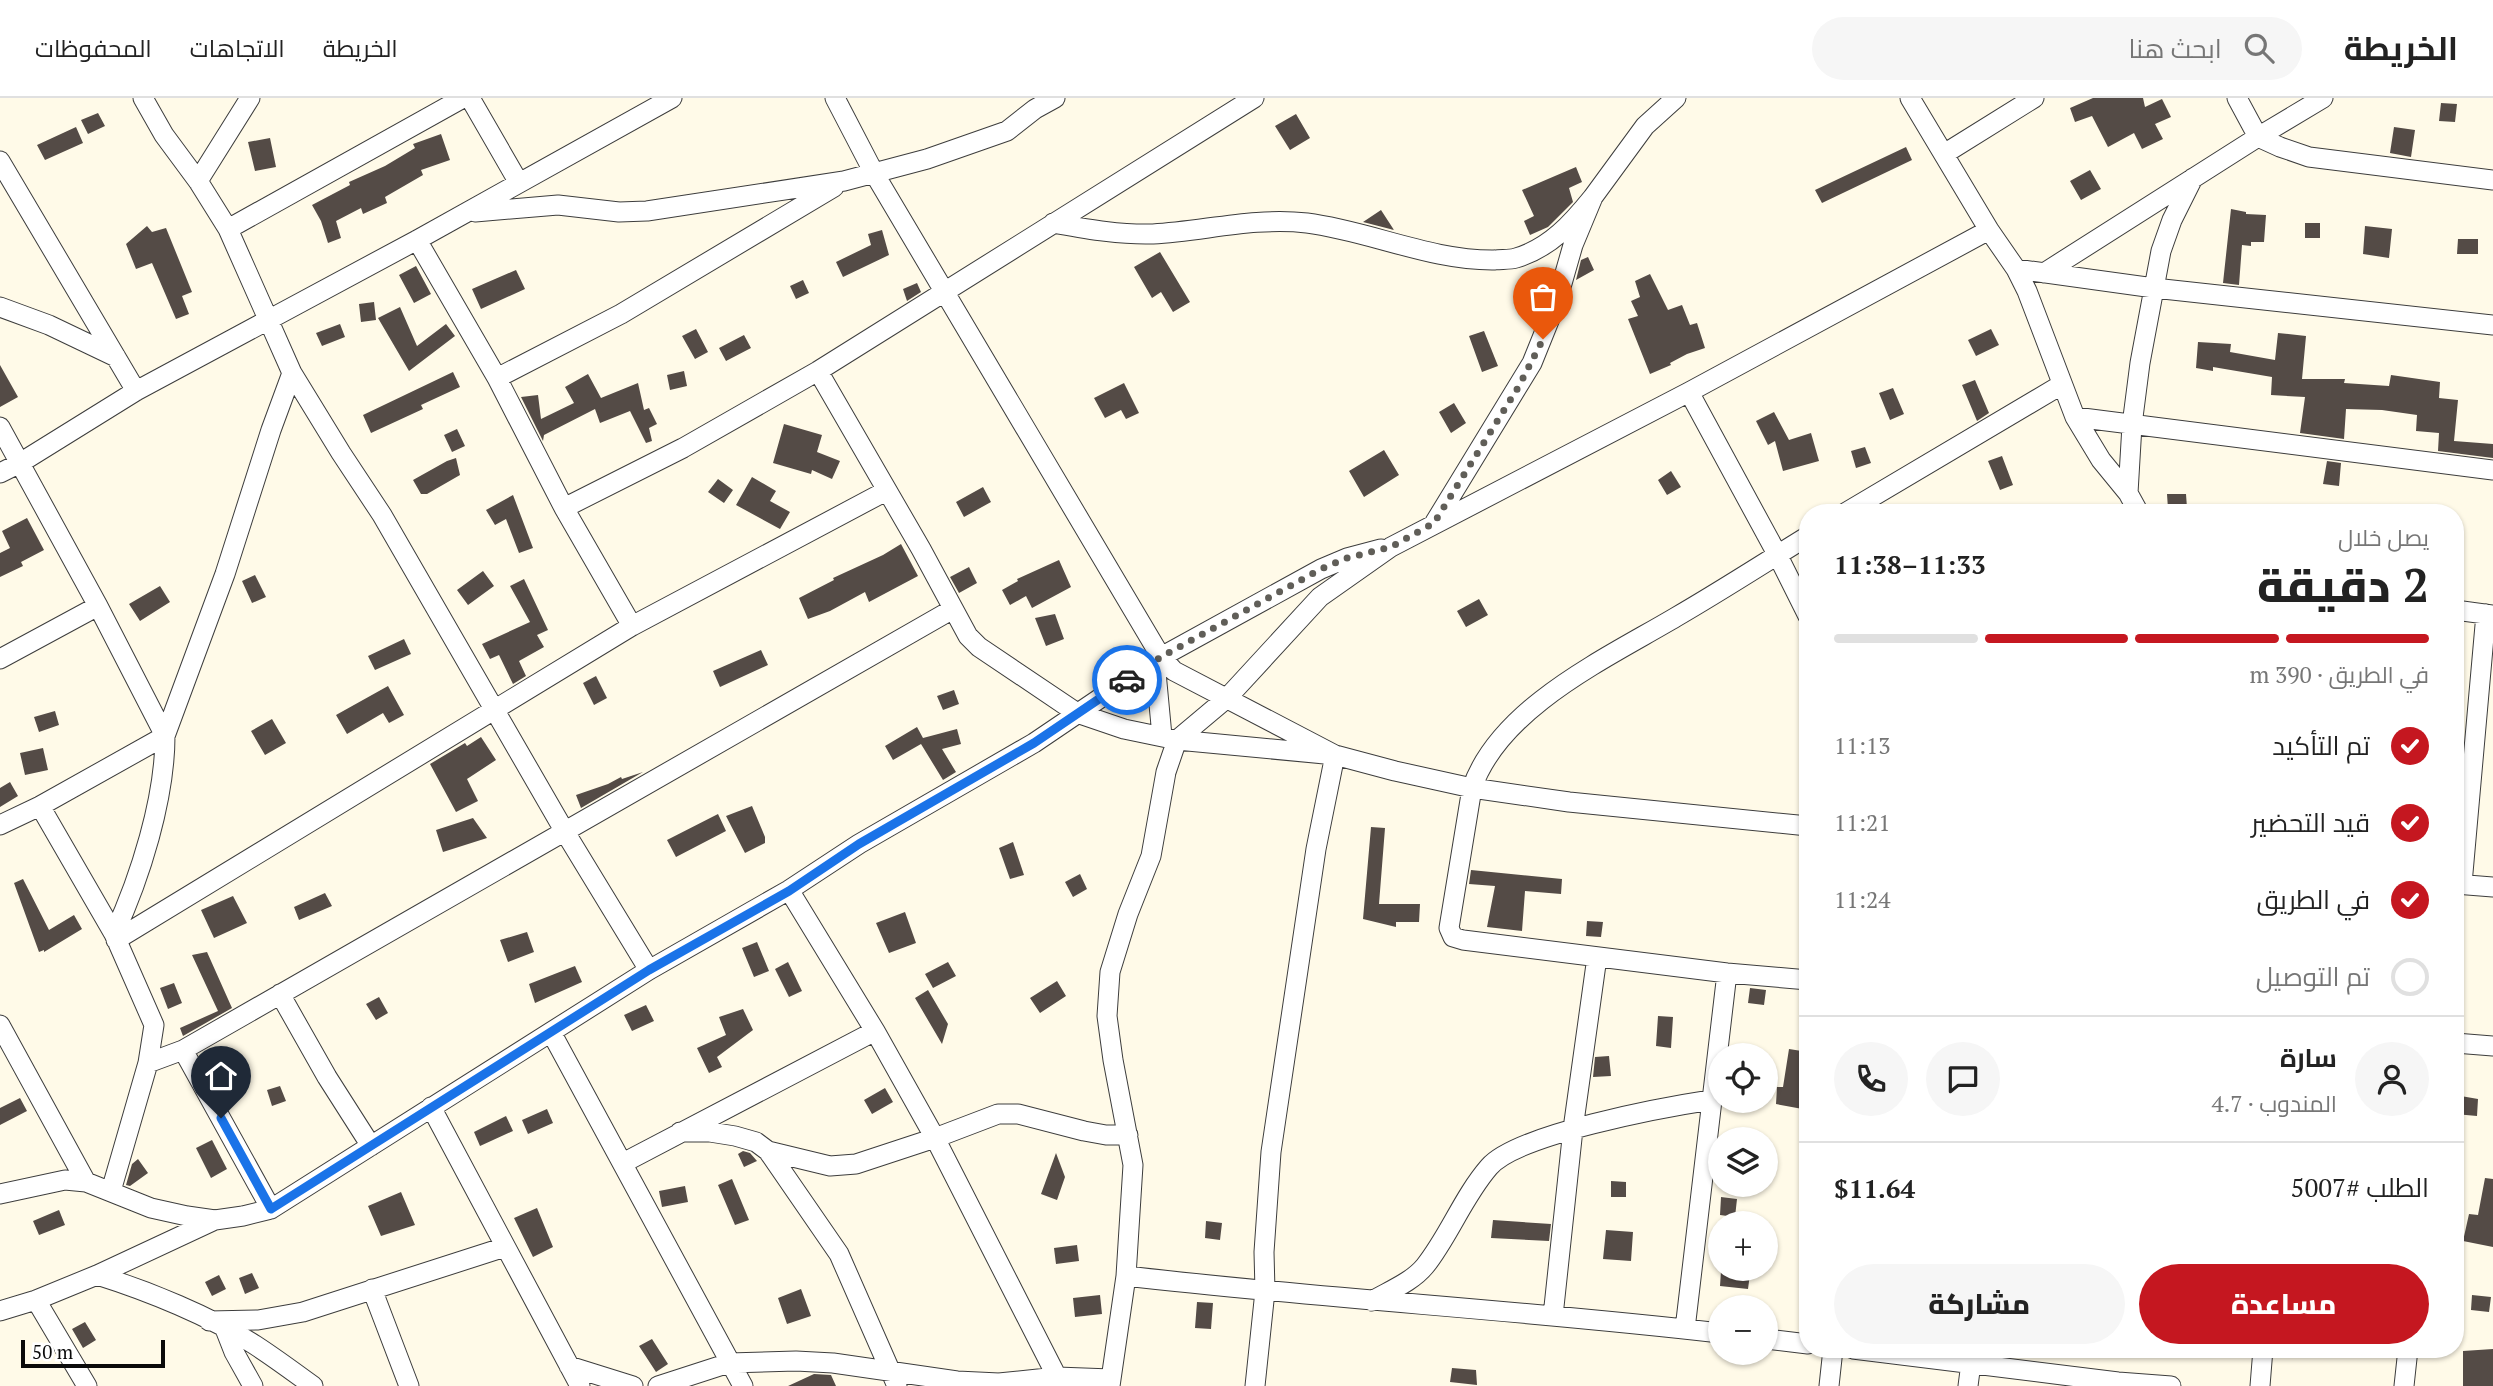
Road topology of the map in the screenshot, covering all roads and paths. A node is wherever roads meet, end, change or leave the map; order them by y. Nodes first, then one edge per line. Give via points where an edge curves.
1 (142, 98) edge
2 (250, 98) edge
3 (463, 98) edge
4 (470, 98) edge
5 (672, 98) edge
6 (835, 98) edge
7 (1055, 98) edge
8 (1254, 98) edge
9 (1676, 98) edge
10 (1910, 98) edge
11 (2034, 98) edge
12 (2237, 98) edge
13 (2323, 98) edge
14 (645, 105) edge
15 (2258, 136) junction
16 (1944, 155) junction
17 (0, 161) edge
18 (874, 173) junction
19 (2193, 178) junction
20 (2493, 180) edge
21 (198, 181) junction
22 (844, 181) junction
23 (519, 183) junction
24 (1593, 197) junction
25 (464, 213) junction
26 (1053, 223) junction
27 (228, 229) junction
28 (1989, 230) junction
29 (417, 240) junction
30 (2017, 269) junction
31 (2044, 273) junction
32 (2154, 288) junction
33 (946, 291) junction
34 (0, 307) edge
35 (270, 319) junction
36 (2493, 325) edge
37 (116, 357) junction
38 (818, 371) junction
39 (292, 373) junction
40 (498, 378) junction
41 (2061, 385) junction
42 (136, 391) junction
43 (1689, 392) junction
44 (2075, 417) junction
45 (2132, 425) junction
46 (0, 427) edge
47 (20, 463) junction
48 (2493, 470) edge
49 (0, 473) edge
50 (886, 491) junction
51 (2128, 493) junction
52 (1860, 504) edge
53 (2134, 504) edge
54 (565, 508) junction
55 (1434, 523) junction
56 (1799, 541) edge
57 (1391, 547) junction
58 (1777, 554) junction
59 (1799, 598) edge
60 (98, 606) junction
61 (953, 609) junction
62 (2464, 611) edge
63 (2489, 614) edge
64 (632, 626) junction
65 (0, 659) edge
66 (1158, 660) junction
67 (1227, 698) junction
68 (494, 709) junction
69 (1077, 713) junction
70 (165, 736) junction
71 (1170, 738) junction
72 (1335, 755) junction
73 (1472, 788) junction
74 (40, 806) junction
75 (0, 825) edge
76 (1799, 825) edge
77 (565, 832) junction
78 (2464, 832) edge
79 (2464, 885) edge
80 (2493, 887) edge
81 (789, 891) junction
82 (115, 937) junction
83 (1597, 957) junction
84 (649, 970) junction
85 (1727, 973) junction
86 (1799, 979) edge
87 (280, 994) junction
88 (0, 1025) edge
89 (875, 1031) junction
90 (551, 1032) junction
91 (1718, 1043) edge
92 (2464, 1044) edge
93 (2493, 1046) edge
94 (183, 1050) junction
95 (148, 1063) junction
96 (1708, 1100) edge
97 (431, 1107) junction
98 (1710, 1113) edge
99 (1573, 1129) junction
100 (680, 1132) junction
101 (1128, 1135) junction
102 (934, 1139) junction
103 (371, 1146) junction
104 (768, 1151) junction
105 (623, 1163) junction
106 (86, 1182) junction
107 (111, 1191) junction
108 (0, 1194) edge
109 (271, 1209) junction
110 (215, 1220) junction
111 (505, 1247) junction
112 (97, 1275) junction
113 (1126, 1276) junction
114 (372, 1289) junction
115 (1265, 1291) junction
116 (36, 1300) junction
117 (1372, 1301) junction
118 (0, 1311) edge
119 (1553, 1316) junction
120 (217, 1325) junction
121 (1685, 1329) junction
122 (1708, 1332) edge
123 (1778, 1340) edge
124 (1799, 1343) edge
125 (1832, 1358) edge
126 (1929, 1358) edge
127 (2262, 1358) edge
128 (2406, 1358) edge
129 (729, 1363) junction
130 (1971, 1363) junction
131 (569, 1366) junction
132 (1057, 1377) junction
133 (893, 1378) edge
134 (1111, 1383) edge
135 (2118, 1384) edge
136 (87, 1386) edge
137 (253, 1386) edge
138 (313, 1386) edge
139 (409, 1386) edge
140 (580, 1386) edge
141 (633, 1386) edge
142 (658, 1386) edge
143 (743, 1386) edge
144 (1255, 1386) edge
145 (1829, 1386) edge
146 (1968, 1386) edge
147 (2171, 1386) edge
148 (2260, 1386) edge
149 (2404, 1386) edge

1 - 21 street
2 - 21 street
3 - 27 street
4 - 23 street
5 - 14 street
6 - 18 street
7 - 18 street via 1007,131
8 - 26 street
9 - 24 street via 1645,126
10 - 16 street
11 - 16 street
12 - 15 street
13 - 15 street
14 - 23 street
15 - 19 street
15 - 20 street via 2309,156
16 - 28 street
17 - 37 street
18 - 22 street
18 - 33 street
19 - 31 street
19 - 32 street via 2161,251
21 - 27 street
22 - 25 street via 647,211 558,205
22 - 40 street via 621,314
23 - 25 street
24 - 26 street via 1550,243 1514,259 1480,260 1437,253 1307,223 1257,222 1154,234 1111,233
24 - 55 street via 1532,363
25 - 29 street
26 - 33 street
27 - 35 street
28 - 30 street
28 - 43 street
29 - 35 street
29 - 40 street
30 - 31 street
30 - 41 street
31 - 32 street
32 - 36 street
32 - 45 street
33 - 38 street
33 - 66 street
34 - 37 street
35 - 39 street
35 - 42 street
37 - 42 street
38 - 50 street
38 - 54 street
39 - 68 street via 382,515
39 - 70 street
40 - 54 street
41 - 44 street
41 - 52 street
42 - 47 street
43 - 55 street
43 - 58 street
44 - 45 street
44 - 51 street
45 - 48 street
45 - 51 street
46 - 47 street
47 - 49 street
47 - 60 street
50 - 61 street
50 - 64 street
51 - 53 street
54 - 64 street
55 - 57 street
56 - 58 street
57 - 66 street via 1321,569
57 - 67 street via 1320,597
58 - 59 street
58 - 73 street via 1561,687 1518,720 1493,747
60 - 65 street
60 - 70 street
61 - 69 street via 979,647
61 - 77 street
62 - 63 street
63 - 78 street
64 - 68 street
66 - 67 street
66 - 69 street
66 - 71 street
67 - 71 street
67 - 72 street
68 - 77 street
68 - 82 street
69 - 71 street
69 - 81 street
70 - 74 street
70 - 82 street via 150,836
71 - 72 street
71 - 101 street via 1151,856 1110,972 1109,1027
72 - 73 street
72 - 115 street via 1316,849 1271,1152
73 - 76 street
73 - 83 street via 1449,928 1453,937
74 - 75 street
74 - 82 street
77 - 84 street
77 - 87 street
79 - 80 street
81 - 84 street
81 - 89 street
82 - 95 street via 154,1025
83 - 85 street
83 - 99 street
84 - 90 street
85 - 86 street
85 - 91 street
87 - 94 street
87 - 103 street
88 - 106 street
89 - 100 street
89 - 102 street
90 - 97 street
90 - 105 street
92 - 93 street
94 - 95 street
94 - 109 street
95 - 107 street
96 - 99 street
97 - 103 street
97 - 111 street
98 - 121 street
99 - 117 street via 1512,1151 1490,1166 1424,1267
99 - 119 street
100 - 104 street via 735,1136
100 - 105 street
101 - 102 street via 1106,1135 1018,1114 998,1114
101 - 113 street via 1133,1165
102 - 104 street via 856,1164 830,1166
102 - 132 street
103 - 109 street
104 - 133 street via 839,1254
105 - 129 street
106 - 107 street
106 - 108 street via 65,1180
107 - 110 street via 151,1208
109 - 110 street
110 - 112 street
111 - 114 street
111 - 131 street
112 - 116 street
112 - 120 street
113 - 115 street
113 - 134 street
114 - 120 street via 303,1312
114 - 139 street
115 - 117 street
115 - 144 street
116 - 118 street
116 - 136 street
117 - 119 street
119 - 121 street
120 - 137 street
120 - 138 street via 254,1344
121 - 122 street
123 - 124 street
125 - 145 street
126 - 130 street
127 - 148 street
128 - 149 street
129 - 133 street via 808,1361
129 - 142 street
129 - 143 street
130 - 135 street
130 - 146 street
131 - 140 street
131 - 141 street
132 - 133 street via 999,1383
132 - 134 street
135 - 147 street

